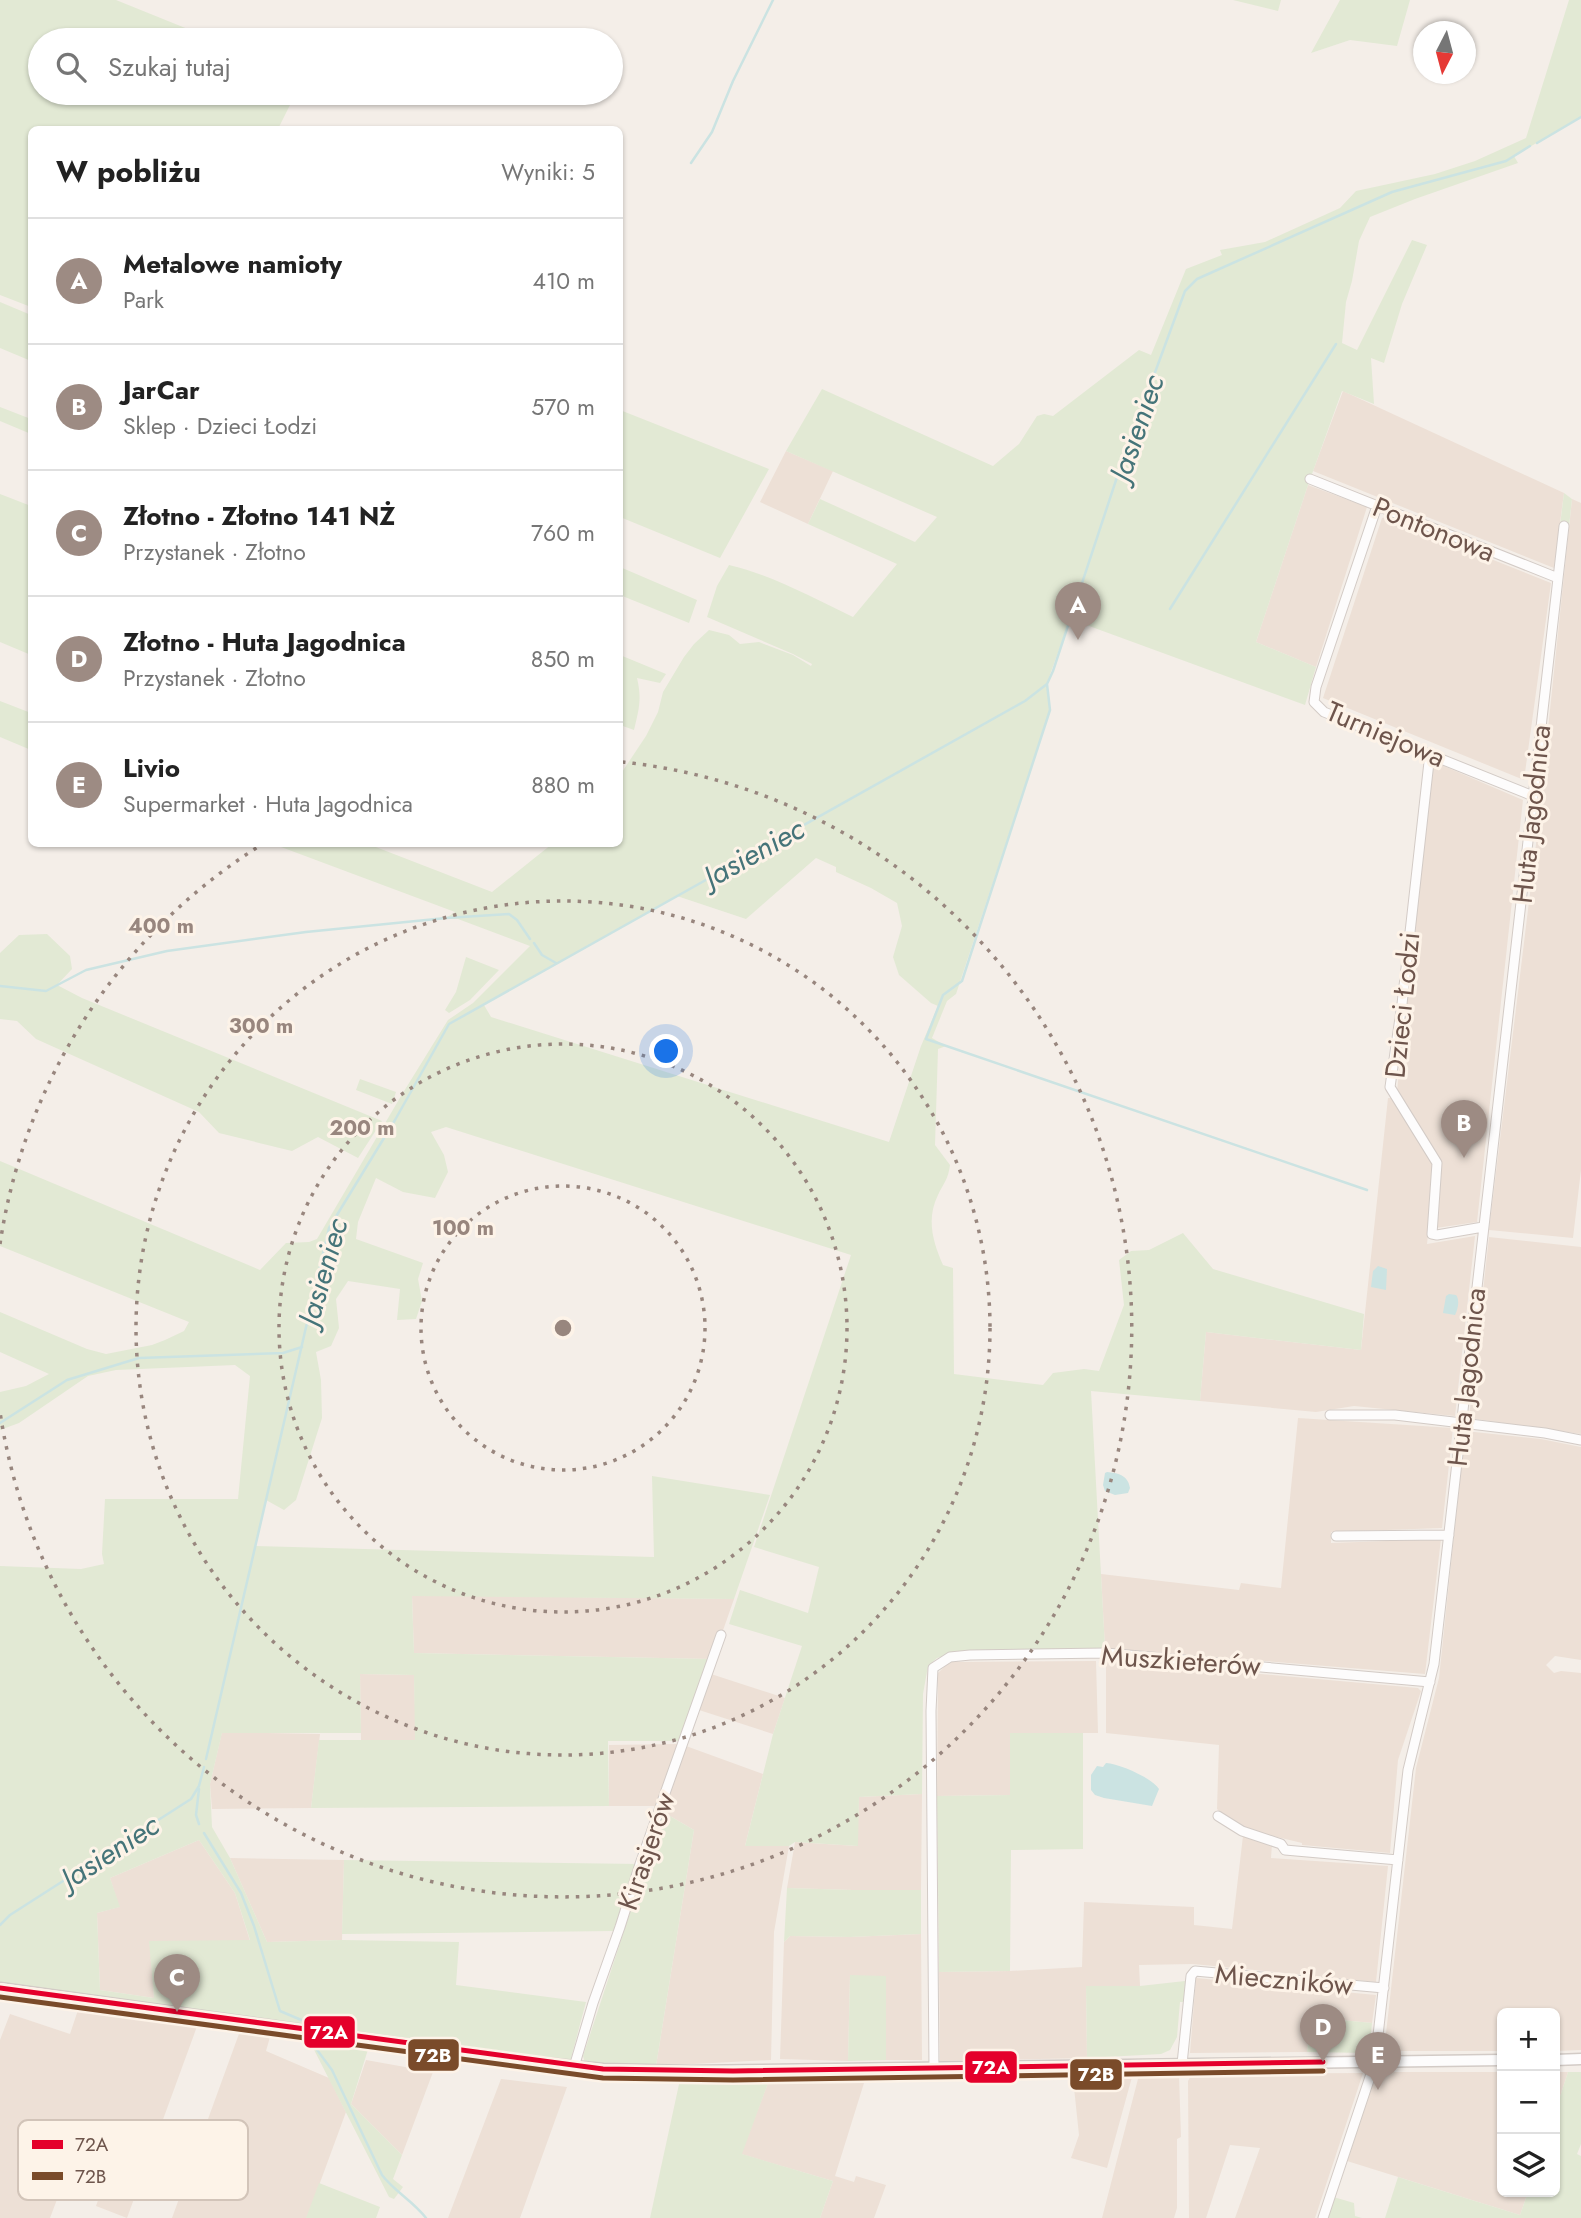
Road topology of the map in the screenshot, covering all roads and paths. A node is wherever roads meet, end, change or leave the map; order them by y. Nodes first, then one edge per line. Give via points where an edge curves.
1 (1310, 479) dead end
2 (1377, 506) junction
3 (1564, 526) dead end
4 (1558, 578) junction
5 (1430, 753) junction
6 (1533, 796) junction
7 (1483, 1227) junction
8 (1330, 1415) dead end
9 (1461, 1422) junction
10 (1581, 1440) edge
11 (1448, 1535) junction
12 (1336, 1536) dead end
13 (721, 1635) dead end
14 (1430, 1682) junction
15 (1218, 1816) dead end
16 (1398, 1860) junction
17 (0, 1988) edge
18 (1384, 1988) junction
19 (1581, 2059) edge
20 (1497, 2060) edge
21 (1560, 2060) edge
22 (1375, 2062) junction
23 (1182, 2064) junction
24 (574, 2067) junction
25 (934, 2068) junction
26 (1323, 2218) edge

1 - 2 street, Pontonowa
2 - 4 street, Pontonowa
2 - 5 street, Turniejowa via 1314,702 1324,712
3 - 4 street, Huta Jagodnica
4 - 6 street, Huta Jagodnica
5 - 6 street, Turniejowa
5 - 7 street, Dzieci Łodzi via 1390,1087 1437,1163 1432,1234
6 - 7 street, Huta Jagodnica
7 - 9 street, Huta Jagodnica
8 - 9 street
9 - 10 street
9 - 11 street, Huta Jagodnica
11 - 12 street
11 - 14 street, Huta Jagodnica
13 - 24 street, Kirasjerów
14 - 16 street, Huta Jagodnica via 1408,1770
14 - 25 street, Muszkieterów via 1105,1653 970,1655 950,1657 933,1668
15 - 16 street via 1242,1831 1281,1844 1285,1850
16 - 18 street, Huta Jagodnica
17 - 24 street
18 - 22 street, Huta Jagodnica
18 - 23 street, Mieczników via 1195,1972
19 - 21 street
20 - 22 street
22 - 23 street
22 - 26 street, Huta Jagodnica
23 - 25 street
24 - 25 street via 669,2071

